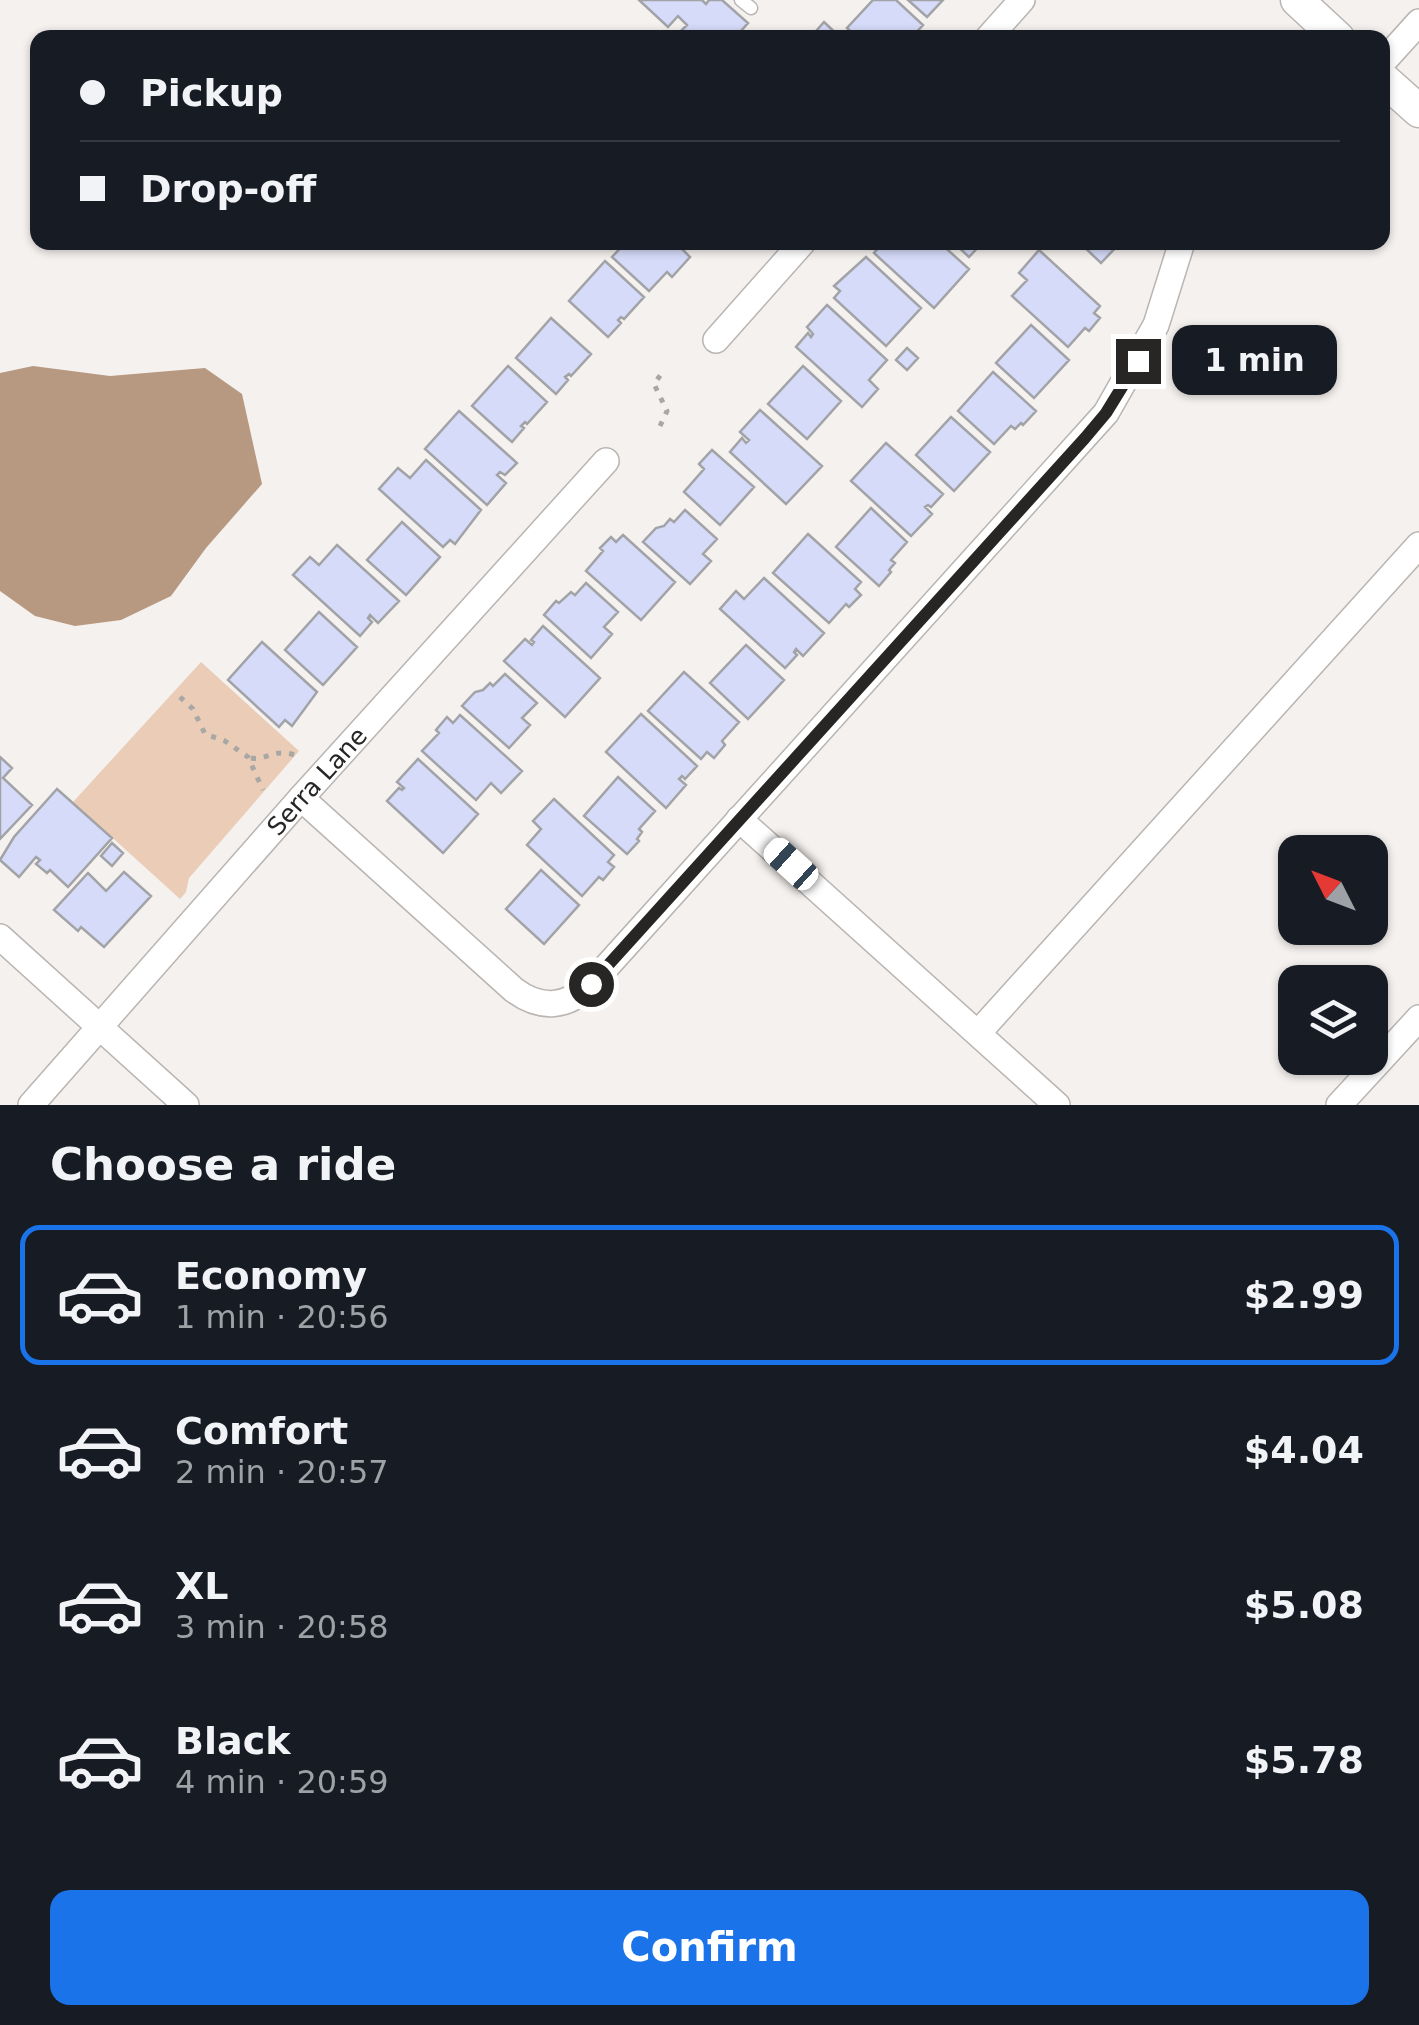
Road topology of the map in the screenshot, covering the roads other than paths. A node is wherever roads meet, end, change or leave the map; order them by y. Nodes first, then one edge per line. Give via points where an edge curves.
1 (1022, 0) edge
2 (1298, 0) edge
3 (1419, 22) edge
4 (996, 29) edge
5 (1330, 30) edge
6 (1390, 54) edge
7 (1390, 85) edge
8 (1419, 111) edge
9 (797, 250) edge
10 (1179, 250) edge
11 (716, 340) dead end
12 (606, 461) dead end
13 (1419, 545) edge
14 (301, 798) junction
15 (740, 818) junction
16 (0, 937) edge
17 (1419, 1018) edge
18 (99, 1027) junction
19 (978, 1032) junction
20 (31, 1105) edge
21 (186, 1105) edge
22 (1057, 1105) edge
23 (1339, 1105) edge

1 - 4 street
2 - 5 street
3 - 6 street
7 - 8 street
9 - 11 street
10 - 15 street via 1156,325 1106,413
12 - 14 street, Serra Lane
13 - 19 street
14 - 15 street via 514,990 548,1005 582,993
14 - 18 street, Serra Lane
15 - 19 street
16 - 18 street
17 - 23 street
18 - 20 street, Serra Lane
18 - 21 street
19 - 22 street

